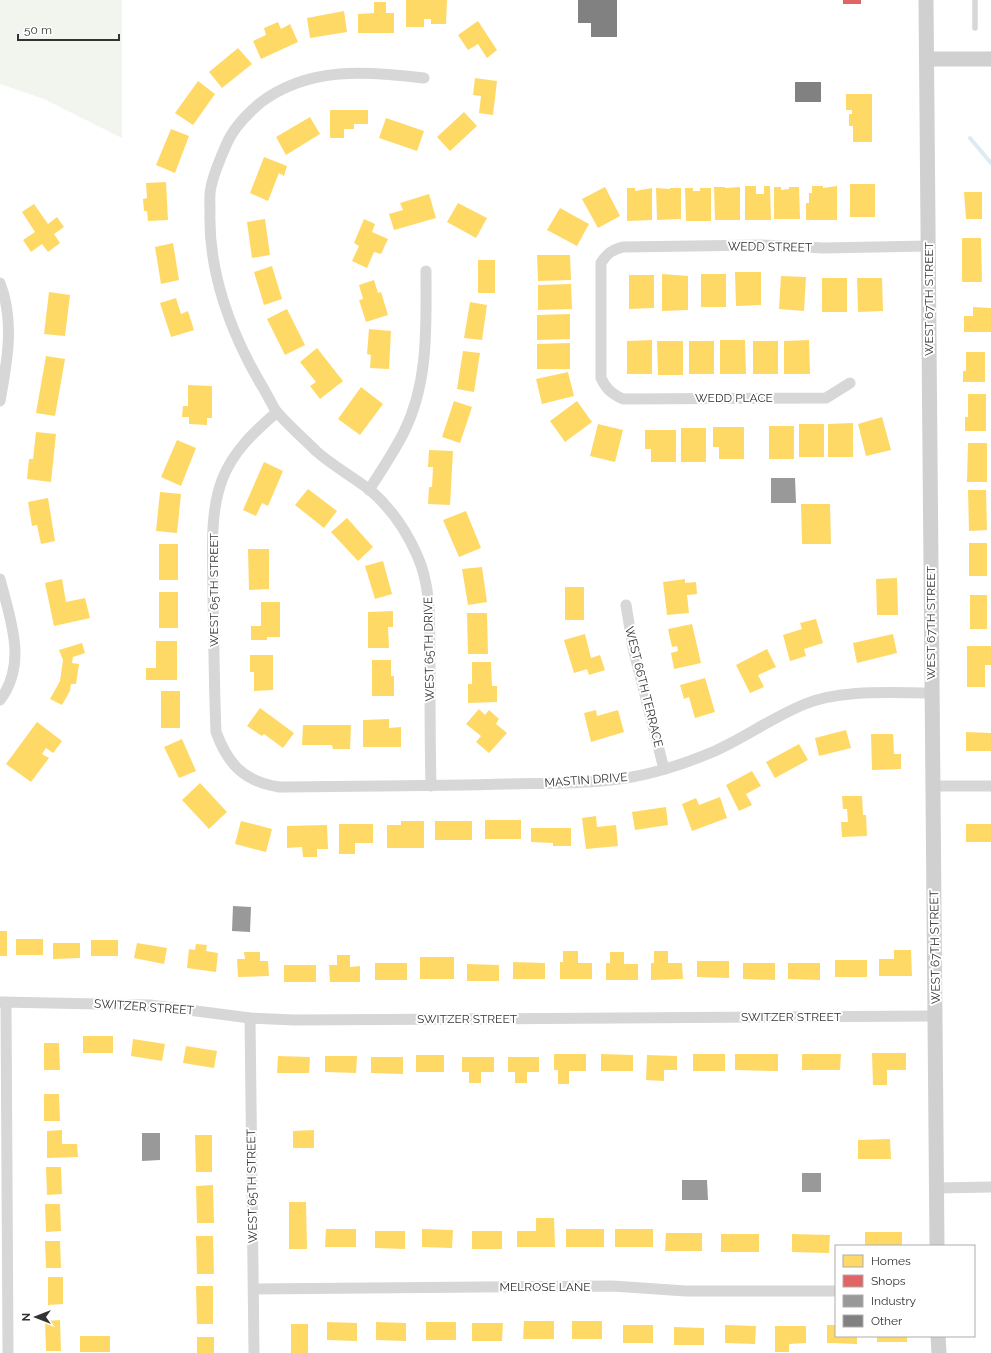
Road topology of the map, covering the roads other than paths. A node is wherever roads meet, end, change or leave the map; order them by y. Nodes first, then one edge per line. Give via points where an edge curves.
1 (926, 0) edge
2 (975, 0) edge
3 (975, 28) dead end
4 (927, 59) junction
5 (991, 59) edge
6 (424, 78) dead end
7 (928, 246) junction
8 (426, 271) dead end
9 (0, 284) edge
10 (850, 383) dead end
11 (614, 396) joint
12 (0, 401) edge
13 (277, 412) junction
14 (369, 490) junction
15 (0, 579) edge
16 (626, 605) dead end
17 (931, 694) junction
18 (0, 700) edge
19 (664, 769) junction
20 (249, 777) joint
21 (431, 786) junction
22 (933, 786) junction
23 (991, 786) edge
24 (3, 1002) edge
25 (935, 1016) junction
26 (250, 1018) junction
27 (991, 1187) edge
28 (937, 1188) junction
29 (937, 1245) edge
30 (254, 1289) junction
31 (835, 1292) edge
32 (938, 1337) edge
33 (8, 1353) edge
34 (254, 1353) edge
35 (939, 1353) edge

1 - 4 street, WEST 67TH STREET
2 - 3 lane
4 - 5 street
4 - 7 street, WEST 67TH STREET
6 - 13 street, WEST 65TH DRIVE via 374,73 336,74 299,81 269,96 252,110 230,136 222,154 210,189 209,229 214,264 222,299 236,336 252,370
7 - 11 street, WEDD STREET via 824,248 762,245 623,247 612,250 601,263 601,378 605,388
7 - 17 street, WEST 67TH STREET
8 - 14 street via 426,337 423,371 416,400 404,432
9 - 12 street via 7,306 8,346
10 - 11 street, WEDD PLACE via 826,398 623,399
13 - 14 street, WEST 65TH DRIVE via 317,452
13 - 20 street, WEST 65TH STREET via 247,439 233,458 222,479 216,502 213,545 216,732 223,751 233,765
14 - 21 street, WEST 65TH DRIVE via 398,520 406,533 422,567 428,592
15 - 18 street via 13,630 16,657 12,676
16 - 19 street, WEST 66TH TERRACE via 633,648
17 - 19 street, MASTIN DRIVE via 828,697 805,704 715,751
17 - 22 street, WEST 67TH STREET
19 - 21 street, MASTIN DRIVE via 632,777 597,781
20 - 21 street, MASTIN DRIVE via 279,787
22 - 23 street
22 - 25 street, WEST 67TH STREET
24 - 26 street, SWITZER STREET via 150,1005
24 - 33 street
25 - 26 street, SWITZER STREET via 311,1020
25 - 28 street, WEST 67TH STREET
26 - 30 street, WEST 65TH STREET
27 - 28 street
28 - 29 street, WEST 67TH STREET
30 - 31 street, MELROSE LANE via 612,1286 686,1292
30 - 34 street, WEST 65TH STREET
32 - 35 street

